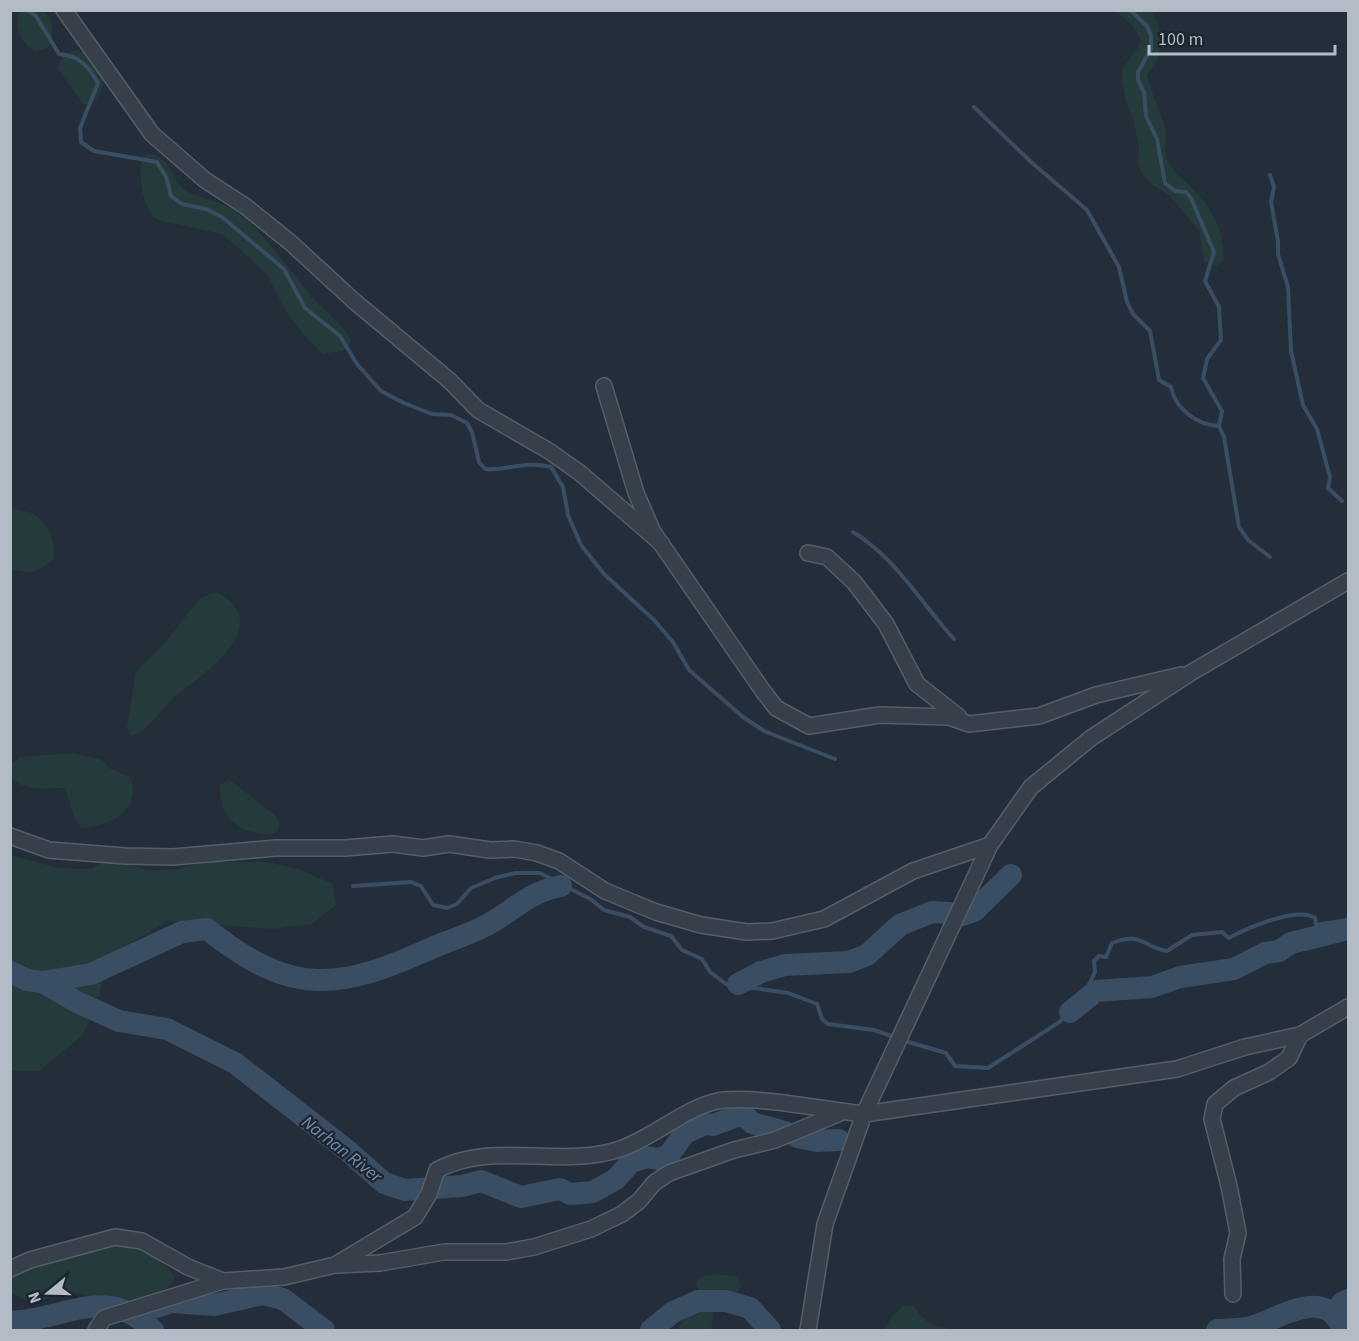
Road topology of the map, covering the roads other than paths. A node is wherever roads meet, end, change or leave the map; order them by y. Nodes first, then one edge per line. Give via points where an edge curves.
1 (64, 10) edge
2 (604, 386) dead end
3 (661, 543) junction
4 (808, 553) dead end
5 (1348, 581) edge
6 (1192, 672) junction
7 (969, 724) junction
8 (10, 836) edge
9 (990, 845) junction
10 (1348, 1007) edge
11 (1300, 1035) junction
12 (843, 1112) junction
13 (864, 1114) junction
14 (335, 1265) junction
15 (10, 1269) edge
16 (223, 1281) junction
17 (1233, 1294) dead end
18 (96, 1330) edge
19 (808, 1330) edge

1 - 3 street via 152,134 205,180 291,243 478,410 580,473
2 - 3 street via 636,493 652,532
3 - 7 street via 763,691 776,708 797,722 809,726 880,715 949,717
4 - 7 street via 827,557 854,582 886,624 917,684
5 - 6 street
6 - 7 street via 1096,695 1039,716
6 - 9 street via 1091,738 1031,787
8 - 9 street via 49,850 125,856 172,857 393,844 514,849 559,861 605,891 656,912 701,925 747,932 772,932 824,919 913,871
9 - 13 street
10 - 11 street
11 - 13 street via 1245,1047 1177,1069
11 - 17 street via 1289,1058 1234,1088 1215,1104 1212,1119 1238,1233
12 - 13 street
12 - 14 street via 775,1140 669,1173 622,1214 534,1248 444,1252 380,1263
12 - 14 street via 739,1100 717,1102 619,1150 568,1157 484,1156 456,1160 436,1170 429,1194 415,1217
13 - 19 street via 825,1224
14 - 16 street via 284,1277
15 - 16 street via 115,1237 142,1241
16 - 18 street via 104,1317

